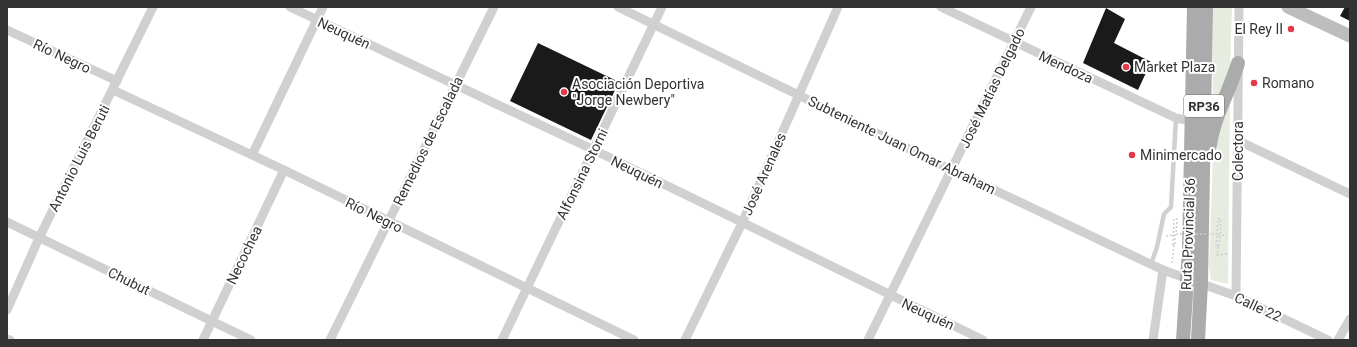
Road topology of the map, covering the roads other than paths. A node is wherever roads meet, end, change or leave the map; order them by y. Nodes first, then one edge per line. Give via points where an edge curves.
1 (153, 7) edge
2 (290, 7) edge
3 (323, 7) edge
4 (494, 7) edge
5 (618, 7) edge
6 (662, 7) edge
7 (838, 7) edge
8 (941, 7) edge
9 (1031, 7) edge
10 (1194, 7) edge
11 (1206, 7) edge
12 (1239, 7) edge
13 (1289, 7) edge
14 (317, 20) junction
15 (654, 24) junction
16 (7, 30) edge
17 (1350, 36) edge
18 (1014, 43) junction
19 (1238, 63) junction
20 (115, 85) junction
21 (455, 85) junction
22 (800, 95) junction
23 (1176, 118) junction
24 (1192, 120) junction
25 (1239, 142) junction
26 (594, 150) junction
27 (252, 155) junction
28 (284, 170) junction
29 (952, 170) junction
30 (1350, 194) edge
31 (1202, 205) junction
32 (7, 222) edge
33 (389, 222) junction
34 (742, 223) junction
35 (39, 238) junction
36 (1151, 264) junction
37 (1163, 270) junction
38 (1186, 280) junction
39 (1201, 283) junction
40 (527, 289) junction
41 (890, 296) junction
42 (1236, 296) junction
43 (7, 310) edge
44 (1350, 319) edge
45 (212, 321) junction
46 (7, 338) edge
47 (10, 340) edge
48 (203, 340) edge
49 (251, 340) edge
50 (330, 340) edge
51 (502, 340) edge
52 (634, 340) edge
53 (685, 340) edge
54 (868, 340) edge
55 (983, 340) edge
56 (1153, 340) edge
57 (1183, 340) edge
58 (1198, 340) edge
59 (1328, 340) edge
60 (1338, 340) edge

1 - 20 street, Antonio Luis Beruti
2 - 14 street, Neuquén
3 - 14 street
4 - 21 street, Remedios de Escalada
5 - 15 street, Subteniente Juan Omar Abraham
6 - 15 street, Alfonsina Storni
7 - 22 street, José Arenales
8 - 18 street, Mendoza
9 - 18 street, José Matías Delgado
10 - 24 main road, Ruta Provincial 36 / RP36
11 - 31 main road, Ruta Provincial 36 / RP36
12 - 19 street, Colectora
13 - 17 main road
14 - 21 street, Neuquén
14 - 27 street
15 - 22 street, Subteniente Juan Omar Abraham
15 - 26 street, Alfonsina Storni
16 - 20 street, Río Negro
18 - 23 street, Mendoza
18 - 29 street, José Matías Delgado
19 - 25 street, Colectora
19 - 31 main road via 1213,127
20 - 27 street, Río Negro
20 - 35 street, Antonio Luis Beruti
21 - 26 street, Neuquén
21 - 33 street, Remedios de Escalada
22 - 29 street, Subteniente Juan Omar Abraham
22 - 34 street, José Arenales
23 - 24 street, Mendoza
23 - 36 lane via 1171,207 1164,214
24 - 38 main road, Ruta Provincial 36 / RP36
25 - 30 street
25 - 42 street, Colectora
26 - 34 street, Neuquén
26 - 40 street, Alfonsina Storni
27 - 28 street, Río Negro
28 - 33 street, Río Negro
28 - 45 street, Necochea
29 - 36 street, Subteniente Juan Omar Abraham
29 - 41 street, José Matías Delgado
31 - 39 main road, Ruta Provincial 36 / RP36
32 - 35 street, Chubut
33 - 40 street, Río Negro
33 - 50 street, Remedios de Escalada
34 - 41 street, Neuquén
34 - 53 street, José Arenales
35 - 43 street, Antonio Luis Beruti
35 - 45 street, Chubut
36 - 37 street, Subteniente Juan Omar Abraham
37 - 38 street, Subteniente Juan Omar Abraham
37 - 56 street
38 - 39 street, Calle 22
38 - 57 main road, Ruta Provincial 36 / RP36
39 - 42 street, Calle 22
39 - 58 main road, Ruta Provincial 36 / RP36
40 - 51 street, Alfonsina Storni
40 - 52 street, Río Negro
41 - 54 street, José Matías Delgado
41 - 55 street, Neuquén
42 - 59 street, Calle 22
44 - 60 street
45 - 48 street, Necochea
45 - 49 street, Chubut
46 - 47 street

